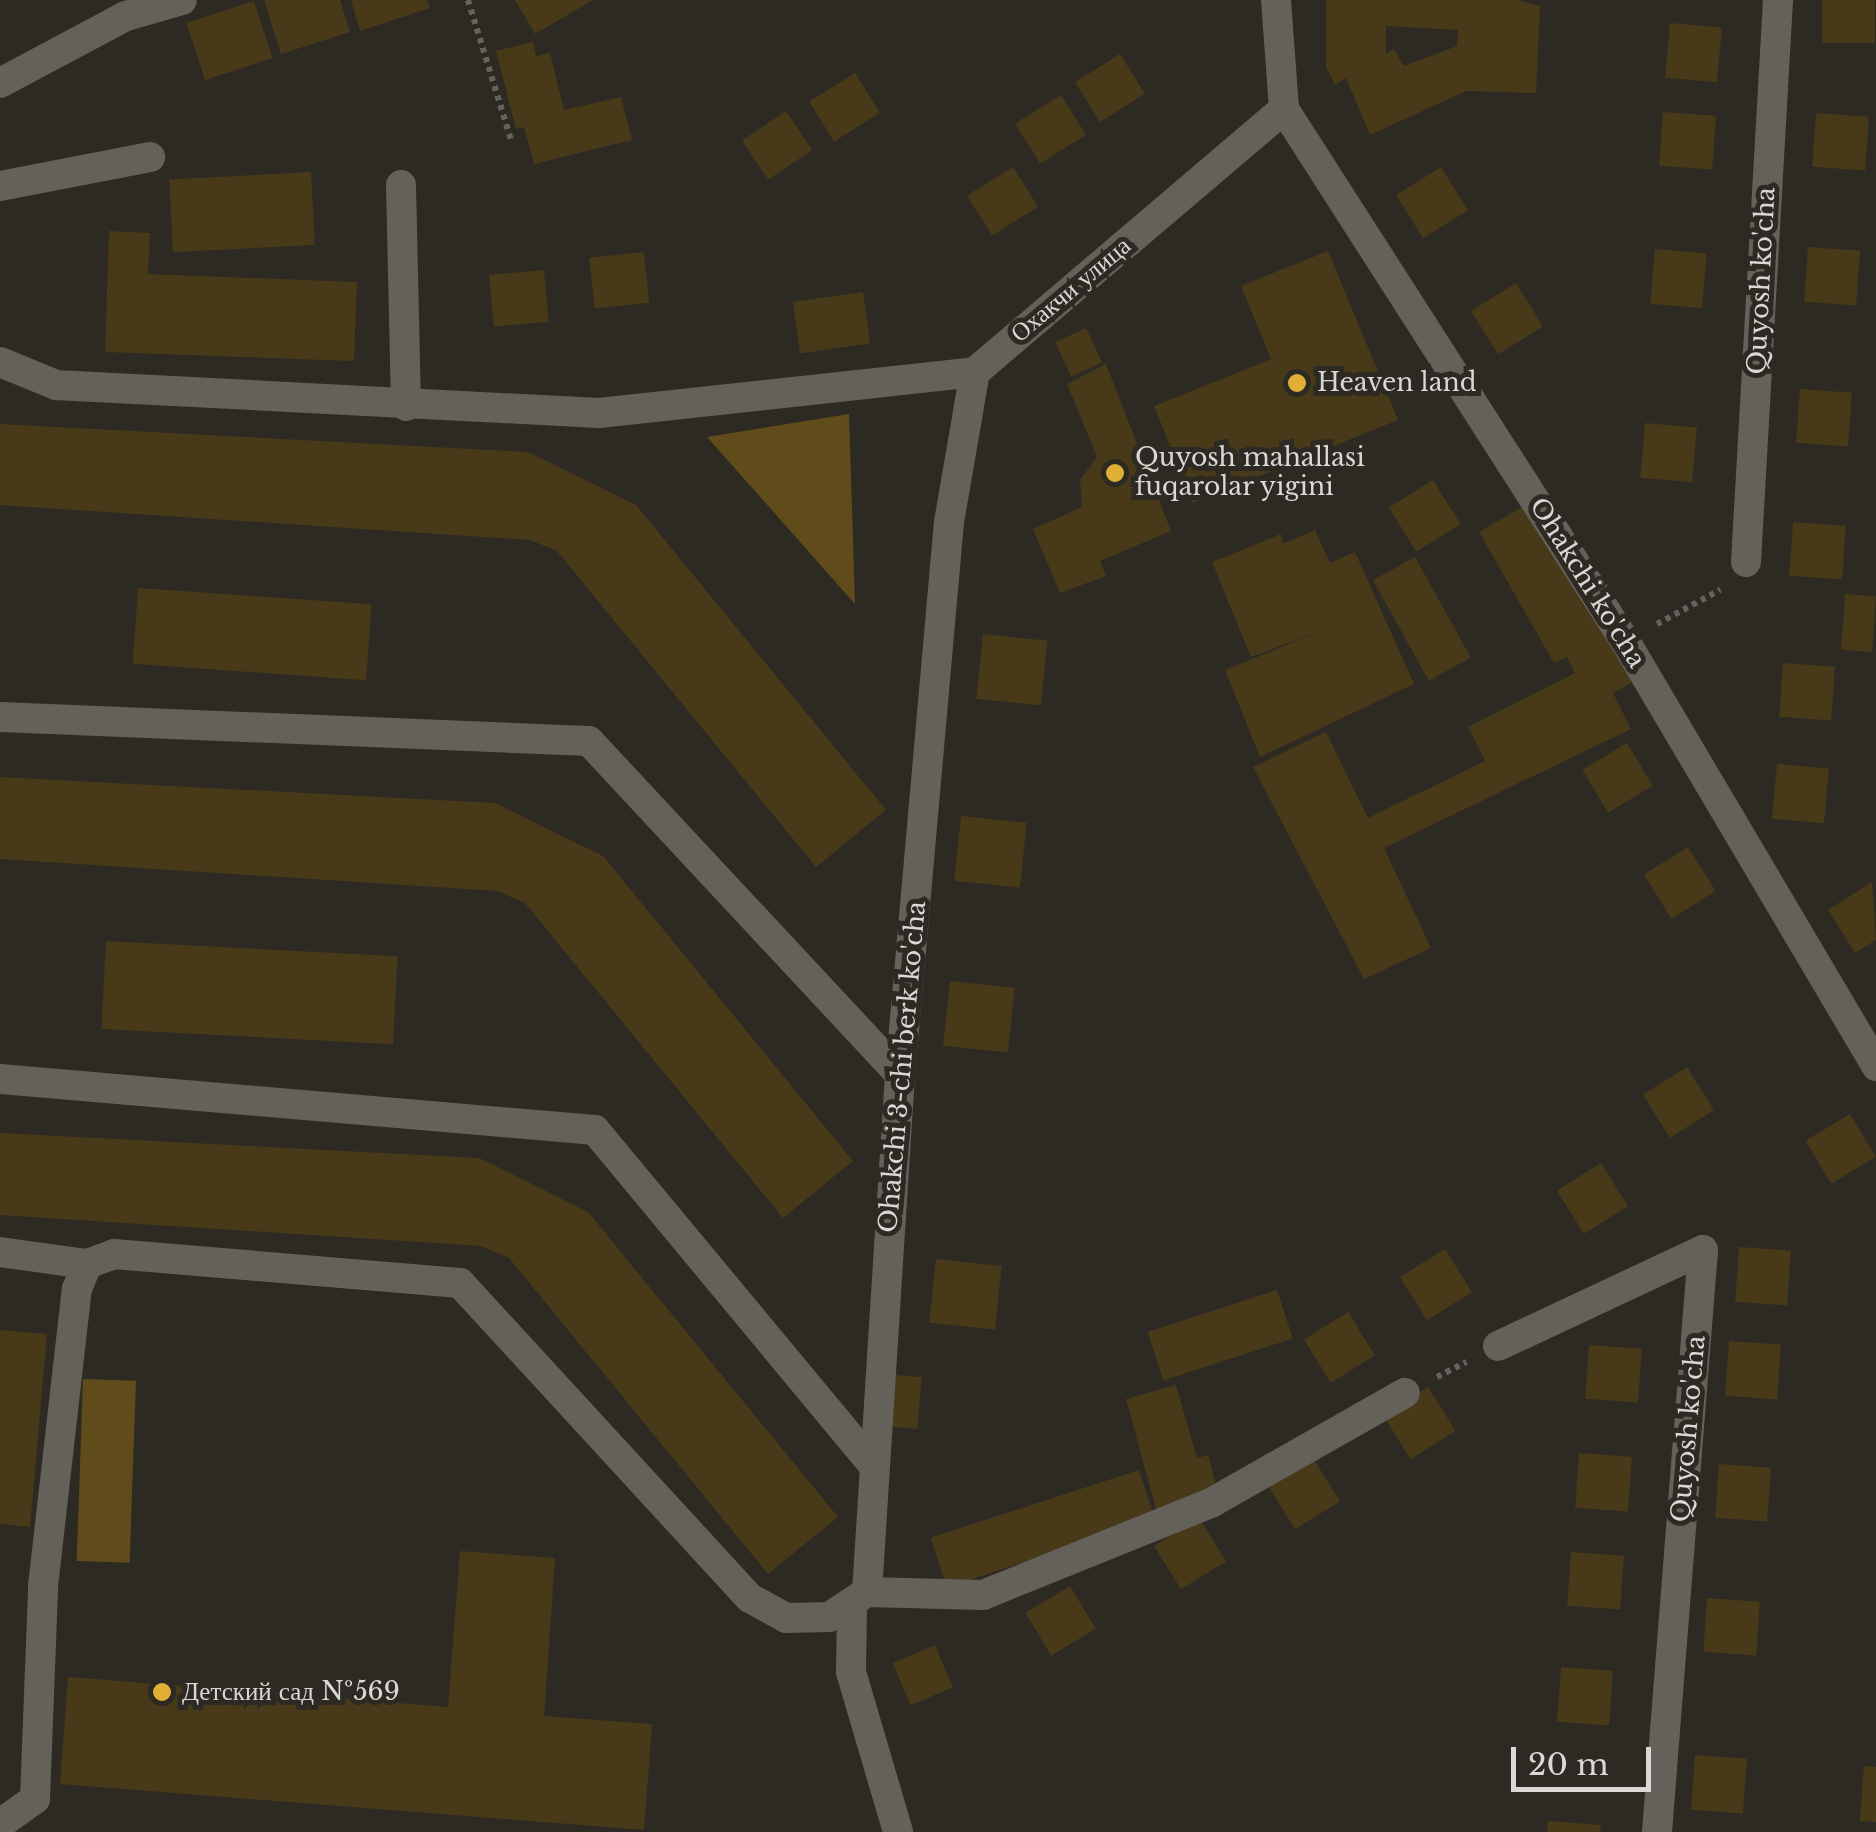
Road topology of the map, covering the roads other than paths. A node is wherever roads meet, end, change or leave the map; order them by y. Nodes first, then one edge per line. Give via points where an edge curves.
1 (182, 0) edge
2 (1276, 0) edge
3 (1778, 0) edge
4 (0, 83) edge
5 (1284, 109) junction
6 (150, 157) dead end
7 (401, 185) dead end
8 (0, 186) edge
9 (1, 355) edge
10 (975, 372) junction
11 (406, 406) junction
12 (1746, 562) road end
13 (0, 716) edge
14 (1876, 1066) edge
15 (900, 1074) junction
16 (0, 1079) edge
17 (0, 1252) edge
18 (86, 1264) junction
19 (1498, 1346) road end
20 (1405, 1393) road end
21 (872, 1464) junction
22 (859, 1599) junction
23 (0, 1824) edge
24 (898, 1832) edge
25 (1656, 1832) edge

1 - 4 street via 126,16
2 - 5 street
3 - 12 street, Quyosh ko'cha
5 - 10 street, Охакчи улица
5 - 14 street, Ohakchi ko'cha via 1625,641
6 - 8 street
7 - 11 street
9 - 11 street via 56,386
10 - 11 street via 599,413
10 - 15 street, Ohakchi 3-chi berk ko'cha via 949,522
13 - 15 street via 589,740
15 - 21 street, Ohakchi 3-chi berk ko'cha
16 - 21 street via 596,1130
17 - 18 street
18 - 22 street via 114,1254 460,1283 750,1598 786,1618 829,1618
18 - 23 street via 77,1289 43,1586 35,1799
19 - 25 street, Quyosh ko'cha via 1703,1250
20 - 22 street via 1212,1503 984,1595
21 - 22 street, Ohakchi 3-chi berk ko'cha
22 - 24 street, Ohakchi 3-chi berk ko'cha via 852,1672

